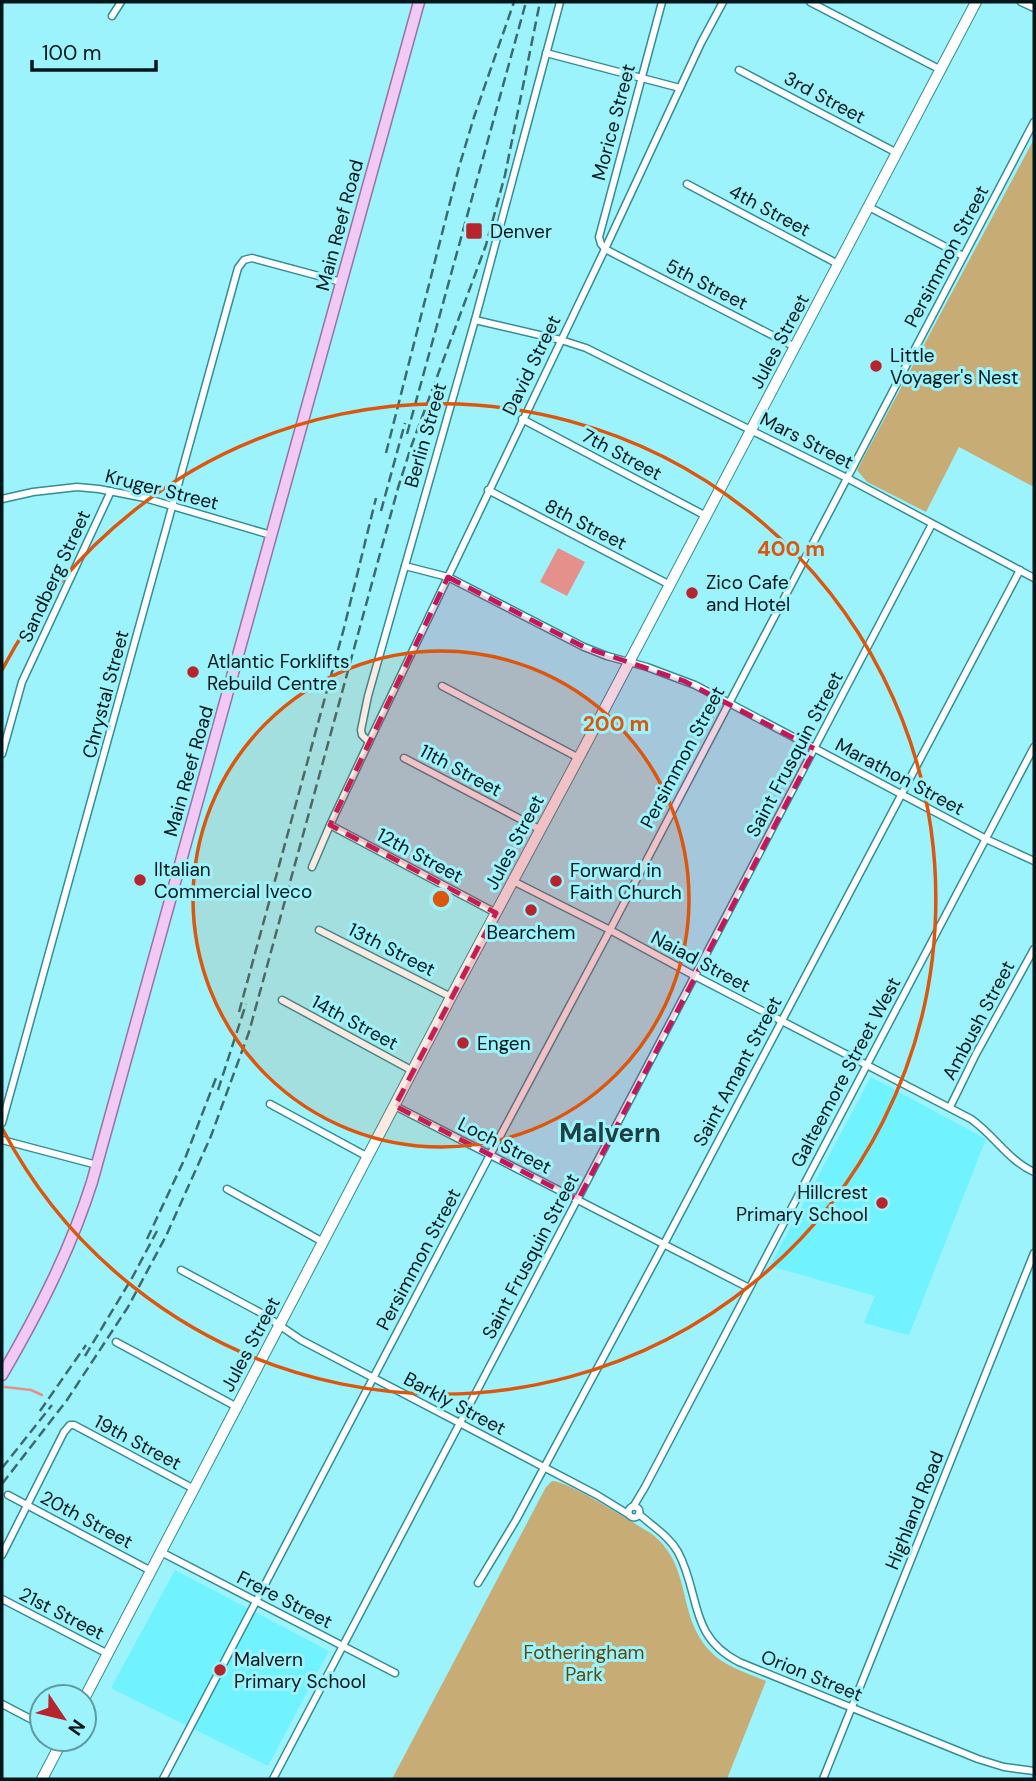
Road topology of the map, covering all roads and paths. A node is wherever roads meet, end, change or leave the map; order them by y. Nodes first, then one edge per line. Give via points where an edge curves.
1 (121, 2) edge
2 (419, 2) edge
3 (561, 2) edge
4 (662, 2) edge
5 (723, 2) edge
6 (810, 2) edge
7 (976, 2) edge
8 (1021, 2) edge
9 (1034, 8) edge
10 (112, 16) dead end
11 (546, 53) junction
12 (738, 70) dead end
13 (941, 70) junction
14 (642, 77) junction
15 (680, 88) junction
16 (1034, 122) edge
17 (897, 153) junction
18 (687, 184) dead end
19 (607, 205) junction
20 (869, 207) junction
21 (623, 209) junction
22 (605, 249) junction
23 (963, 256) junction
24 (838, 264) junction
25 (341, 282) junction
26 (475, 320) junction
27 (561, 340) junction
28 (795, 347) junction
29 (523, 419) junction
30 (752, 429) junction
31 (847, 478) junction
32 (111, 491) junction
33 (488, 491) junction
34 (2, 499) edge
35 (173, 506) junction
36 (706, 516) junction
37 (932, 524) junction
38 (271, 535) junction
39 (405, 566) junction
40 (1020, 570) junction
41 (448, 577) junction
42 (1034, 578) edge
43 (670, 585) junction
44 (630, 661) junction
45 (442, 686) dead end
46 (729, 702) junction
47 (369, 742) junction
48 (1034, 747) edge
49 (814, 749) junction
50 (2, 754) edge
51 (404, 758) dead end
52 (579, 758) junction
53 (901, 794) junction
54 (330, 825) junction
55 (541, 830) junction
56 (986, 839) junction
57 (1034, 861) edge
58 (312, 867) dead end
59 (513, 881) junction
60 (496, 913) junction
61 (319, 930) dead end
62 (610, 930) junction
63 (1034, 949) edge
64 (695, 976) junction
65 (451, 998) junction
66 (282, 1000) dead end
67 (782, 1021) junction
68 (867, 1064) junction
69 (414, 1071) junction
70 (270, 1104) dead end
71 (395, 1106) junction
72 (950, 1107) junction
73 (2, 1123) edge
74 (2, 1140) edge
75 (490, 1155) junction
76 (369, 1157) junction
77 (97, 1165) junction
78 (1034, 1172) edge
79 (227, 1188) dead end
80 (578, 1200) junction
81 (324, 1242) junction
82 (664, 1244) junction
83 (1034, 1253) edge
84 (181, 1270) dead end
85 (749, 1288) junction
86 (280, 1326) junction
87 (116, 1342) dead end
88 (2, 1375) edge
89 (373, 1378) junction
90 (237, 1406) junction
91 (459, 1423) junction
92 (544, 1468) junction
93 (194, 1489) junction
94 (8, 1495) dead end
95 (27, 1505) junction
96 (634, 1512) junction
97 (161, 1552) junction
98 (2, 1555) edge
99 (151, 1572) junction
100 (478, 1583) dead end
101 (2, 1599) edge
102 (256, 1602) junction
103 (343, 1647) junction
104 (108, 1654) junction
105 (395, 1673) dead end
106 (93, 1683) edge
107 (2, 1704) edge
108 (852, 1707) junction
109 (28, 1718) edge
110 (56, 1753) edge
111 (1034, 1771) edge
112 (44, 1778) edge
113 (163, 1779) edge
114 (273, 1779) edge
115 (823, 1779) edge

1 - 10 street
2 - 25 main road, Main Reef Road
3 - 11 street, Berlin Street
4 - 14 street, Morice Street
5 - 15 street, David Street
6 - 13 street
7 - 13 main road, Jules Street
8 - 9 street
11 - 14 street
11 - 26 street, Berlin Street
12 - 17 street, 3rd Street
13 - 17 main road, Jules Street
14 - 15 street
14 - 19 street, Morice Street
15 - 21 street, David Street
16 - 23 street, Persimmon Street
17 - 20 main road, Jules Street
18 - 24 street, 4th Street
19 - 21 street
19 - 22 street, Morice Street via 599,237
20 - 23 street
20 - 24 main road, Jules Street
21 - 22 street, David Street
22 - 27 street, David Street
22 - 28 street, 5th Street
23 - 31 street, Persimmon Street
24 - 28 main road, Jules Street
25 - 35 street, Chrystal Street via 252,258 244,260
25 - 38 main road, Main Reef Road
26 - 27 street, Mars Street
26 - 39 street, Berlin Street
27 - 29 street, David Street
27 - 30 street, Mars Street
28 - 30 main road, Jules Street
29 - 33 street, David Street
29 - 36 street, 7th Street
30 - 31 street, Mars Street
30 - 36 main road, Jules Street
31 - 37 street, Mars Street
31 - 46 street, Persimmon Street
32 - 34 street, Kruger Street via 77,487
32 - 35 street, Kruger Street
32 - 50 street, Sandberg Street via 29,664
33 - 41 street, David Street
33 - 43 street, 8th Street
35 - 38 street, Kruger Street
35 - 73 street, Chrystal Street
36 - 43 main road, Jules Street
37 - 40 street, Mars Street
37 - 49 street, Saint Frusquin Street
38 - 77 main road, Main Reef Road
39 - 41 street
39 - 47 street, Berlin Street via 362,724 362,735
40 - 42 street, Mars Street
40 - 53 street, Saint Amant Street
41 - 44 street, Marathon Street via 584,647
41 - 47 street, David Street
43 - 44 main road, Jules Street
44 - 46 street, Marathon Street
44 - 52 main road, Jules Street
45 - 52 street
46 - 49 street, Marathon Street
46 - 62 street, Persimmon Street
47 - 54 street
48 - 56 street, Galteemore Street West
49 - 53 street, Marathon Street
49 - 64 street, Saint Frusquin Street
51 - 55 street, 11th Street
52 - 55 main road, Jules Street
53 - 56 street, Marathon Street
53 - 67 street, Saint Amant Street
54 - 58 street
54 - 60 street, 12th Street
55 - 59 main road, Jules Street
56 - 57 street, Marathon Street
56 - 68 street, Galteemore Street West
59 - 60 main road, Jules Street
59 - 62 street, Naiad Street
60 - 65 main road, Jules Street
61 - 65 street, 13th Street
62 - 64 street, Naiad Street
62 - 75 street, Persimmon Street
63 - 72 street, Ambush Street
64 - 67 street, Naiad Street
64 - 80 street, Saint Frusquin Street
65 - 69 main road, Jules Street
66 - 69 street, 14th Street
67 - 68 street, Naiad Street
67 - 82 street, Saint Amant Street
68 - 72 street, Naiad Street
68 - 85 street, Galteemore Street West
69 - 71 main road, Jules Street
70 - 76 street
71 - 75 street, Loch Street
71 - 76 main road, Jules Street
72 - 78 street, Naiad Street via 985,1129 1020,1165
74 - 77 street
75 - 80 street, Loch Street
75 - 89 street, Persimmon Street
76 - 81 main road, Jules Street
77 - 88 main road, Main Reef Road via 63,1261
79 - 81 street
80 - 82 street, Loch Street
80 - 91 street, Saint Frusquin Street
81 - 86 main road, Jules Street
82 - 85 street, Loch Street
82 - 92 street, Saint Amant Street
83 - 108 street, Highland Road
84 - 86 street, Barkly Street
85 - 96 street, Galteemore Street West
86 - 89 street, Barkly Street
86 - 90 main road, Jules Street
87 - 90 street
89 - 91 street, Barkly Street
89 - 102 street, Persimmon Street
90 - 93 main road, Jules Street
91 - 92 street, Barkly Street
91 - 103 street, Saint Frusquin Street
92 - 96 street, Barkly Street
92 - 100 street, Saint Amant Street
93 - 95 street, 19th Street via 74,1425 68,1426
93 - 97 main road, Jules Street
94 - 95 street, 20th Street
95 - 98 street
95 - 99 street, 20th Street
96 - 108 street, Orion Street via 667,1537 678,1552 703,1628 722,1653
97 - 99 main road, Jules Street
97 - 102 street, Frere Street
99 - 104 main road, Jules Street
101 - 104 street, 21st Street
102 - 103 street, Frere Street
102 - 113 street, Persimmon Street
103 - 105 street, Frere Street
103 - 114 street, Saint Frusquin Street
104 - 106 main road, Jules Street
107 - 109 street
108 - 111 street, Orion Street via 978,1759
108 - 115 street, Highland Road
110 - 112 main road

